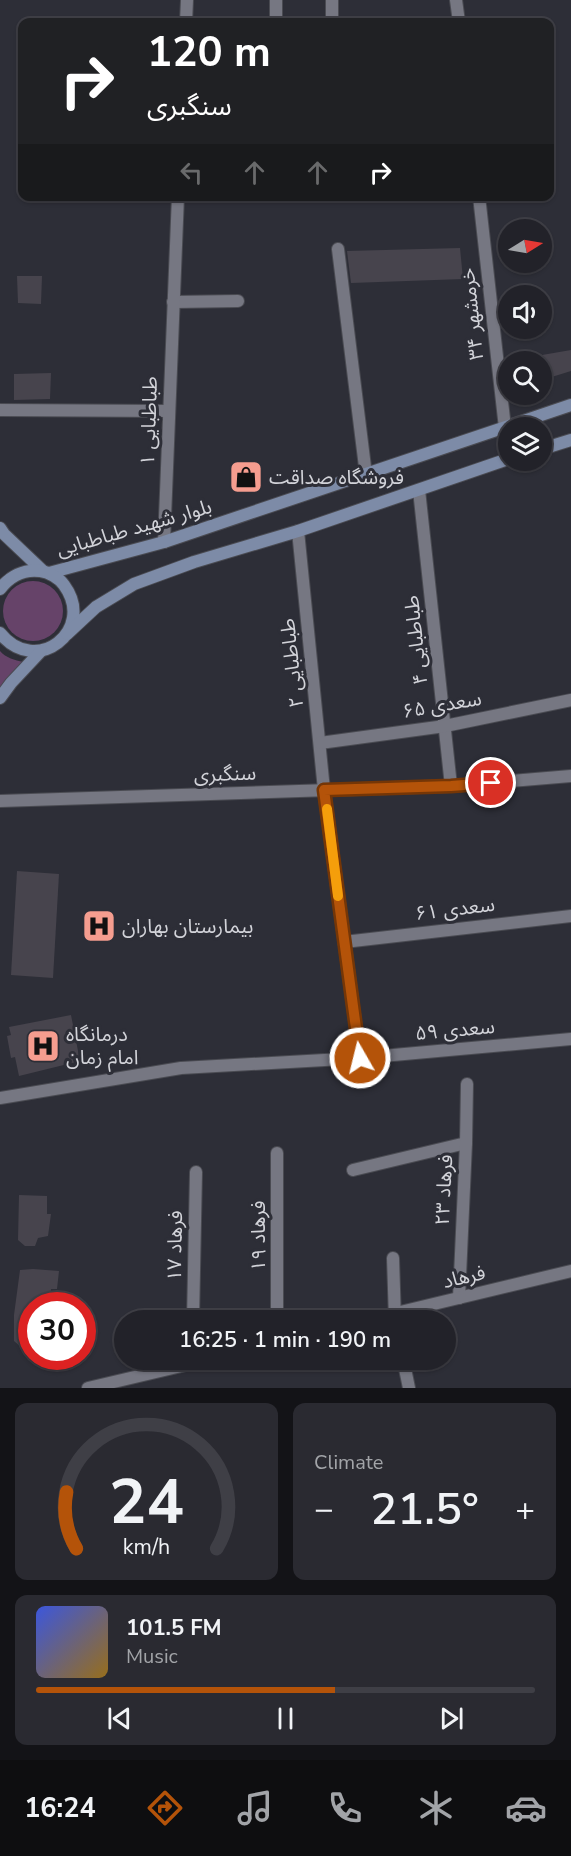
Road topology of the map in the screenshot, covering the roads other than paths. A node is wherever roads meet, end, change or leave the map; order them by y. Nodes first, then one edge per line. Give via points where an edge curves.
1 (187, 0) edge
2 (276, 0) edge
3 (332, 0) edge
4 (456, 0) edge
5 (186, 18) edge
6 (276, 18) edge
7 (332, 18) edge
8 (458, 18) edge
9 (178, 201) edge
10 (480, 201) edge
11 (338, 249) dead end
12 (238, 301) dead end
13 (173, 302) junction
14 (571, 405) edge
15 (0, 410) edge
16 (169, 411) junction
17 (504, 417) edge
18 (537, 417) edge
19 (498, 430) edge
20 (571, 440) edge
21 (552, 446) edge
22 (498, 462) edge
23 (366, 475) junction
24 (419, 490) junction
25 (0, 528) edge
26 (298, 531) junction
27 (164, 542) junction
28 (46, 572) junction
29 (0, 589) edge
30 (0, 633) edge
31 (67, 634) junction
32 (41, 651) junction
33 (0, 698) edge
34 (571, 700) edge
35 (445, 726) junction
36 (320, 743) junction
37 (571, 776) edge
38 (451, 786) junction
39 (324, 790) junction
40 (0, 801) edge
41 (571, 915) edge
42 (344, 942) junction
43 (571, 1039) edge
44 (360, 1058) junction
45 (467, 1084) dead end
46 (0, 1098) edge
47 (466, 1143) junction
48 (278, 1153) dead end
49 (353, 1170) dead end
50 (196, 1172) dead end
51 (393, 1258) dead end
52 (571, 1271) edge
53 (459, 1298) junction
54 (193, 1310) edge
55 (277, 1310) edge
56 (394, 1310) edge
57 (416, 1310) edge
58 (157, 1370) edge
59 (405, 1370) edge
60 (88, 1388) edge
61 (409, 1388) edge

1 - 5 street
2 - 6 street
3 - 7 street
4 - 8 street
9 - 13 street, طباطبایی ۱
10 - 17 street, خرمشهر ۳۴
11 - 23 street
12 - 13 street
13 - 16 street, طباطبایی ۱
14 - 18 main road, بلوار شهید طباطبایی
15 - 16 street
16 - 27 street, طباطبایی ۱
19 - 23 main road, بلوار شهید طباطبایی
20 - 21 main road
22 - 24 main road
23 - 27 main road, بلوار شهید طباطبایی
24 - 26 main road
24 - 35 street, طباطبایی ۴
25 - 28 main road
26 - 31 main road via 134,584 96,607
26 - 36 street, طباطبایی ۲
27 - 28 main road, بلوار شهید طباطبایی
28 - 29 main road, بلوار شهید طباطبایی via 30,570 17,574
28 - 31 main road via 61,581 70,593 73,621
30 - 32 main road via 17,648
31 - 32 main road
32 - 33 main road
34 - 35 street, سعدی ۶۵
35 - 36 street, سعدی ۶۵
35 - 38 street, طباطبایی ۴
36 - 39 street, طباطبایی ۲
37 - 38 street, سنگبری
38 - 39 street, سنگبری
39 - 40 street, سنگبری
39 - 42 street, طباطبایی ۲
41 - 42 street, سعدی ۶۱
42 - 44 street, طباطبایی ۲
43 - 44 street, سعدی ۵۹
44 - 46 street, سعدی ۵۹ via 181,1068
45 - 47 street, فرهاد ۲۳
47 - 49 street
47 - 53 street, فرهاد ۲۳
48 - 55 street, فرهاد ۱۹
50 - 54 street, فرهاد ۱۷
51 - 56 street
52 - 53 street, فرهاد
53 - 57 street, فرهاد
58 - 60 street
59 - 61 street

